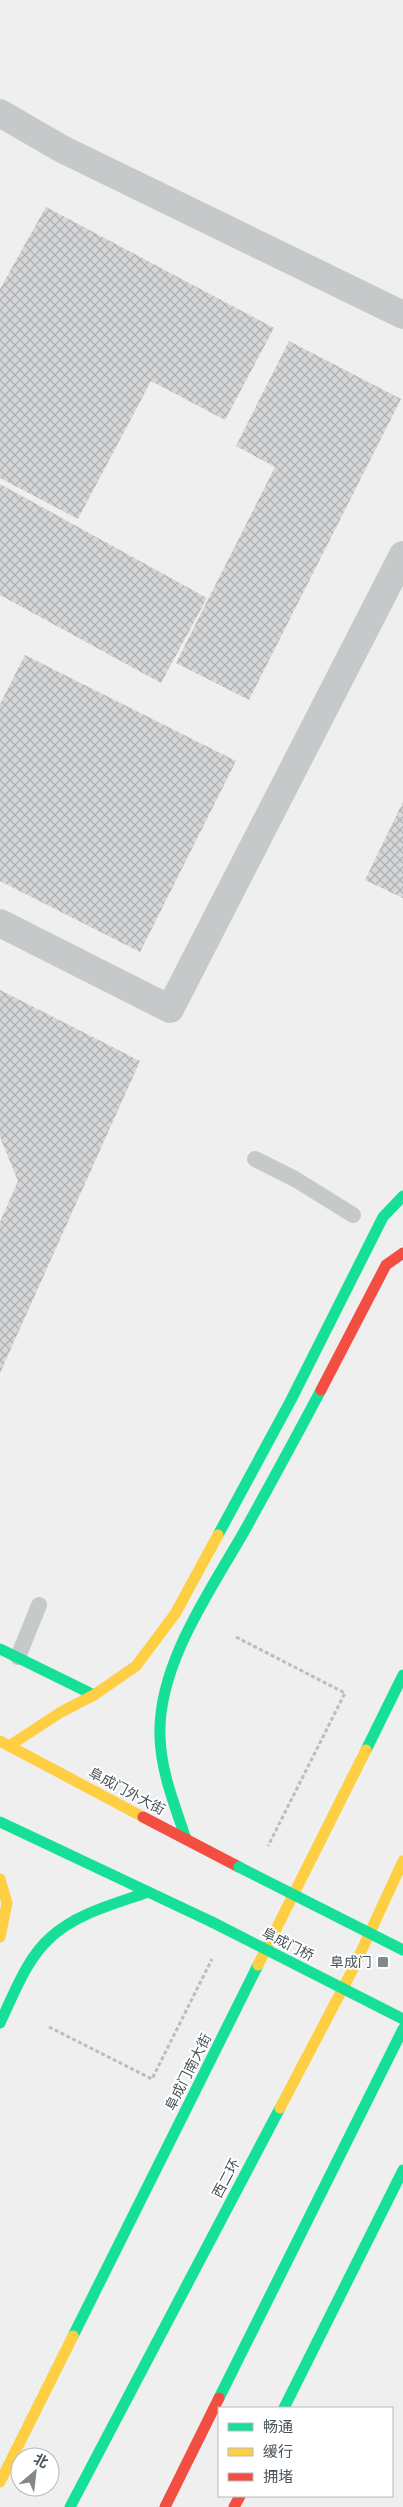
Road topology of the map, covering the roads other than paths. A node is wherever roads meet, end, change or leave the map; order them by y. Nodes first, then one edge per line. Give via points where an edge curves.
1 (0, 113) edge
2 (403, 315) edge
3 (403, 555) edge
4 (0, 923) edge
5 (255, 1159) dead end
6 (403, 1196) edge
7 (353, 1215) dead end
8 (403, 1253) edge
9 (38, 1605) dead end
10 (0, 1649) edge
11 (18, 1657) junction
12 (403, 1675) edge
13 (94, 1695) junction
14 (5, 1744) edge
15 (0, 1822) edge
16 (186, 1839) junction
17 (403, 1861) edge
18 (0, 1879) edge
19 (148, 1892) junction
20 (4, 1902) edge
21 (0, 1936) edge
22 (403, 1950) edge
23 (403, 2019) edge
24 (0, 2023) edge
25 (403, 2029) edge
26 (403, 2170) edge
27 (284, 2407) edge
28 (0, 2482) edge
29 (70, 2507) edge
30 (165, 2507) edge

1 - 2 street via 62,149
3 - 4 street via 170,1009
5 - 7 lane
6 - 13 main road via 383,1217 291,1400 175,1614 136,1666
8 - 16 main road via 386,1265 311,1410 185,1639 166,1686 160,1723 164,1771
9 - 11 lane
10 - 11 main road
11 - 13 main road
12 - 28 main road, 阜成门南大街
13 - 14 main road
14 - 16 main road, 阜成门外大街
15 - 19 main road
16 - 22 main road, 阜成门外大街, bridge
17 - 29 main road, 西二环 via 353,1969
18 - 20 main road
19 - 23 main road, 阜成门桥, bridge
19 - 24 main road via 79,1919 50,1938 27,1970
20 - 21 main road
25 - 30 main road
26 - 27 main road

